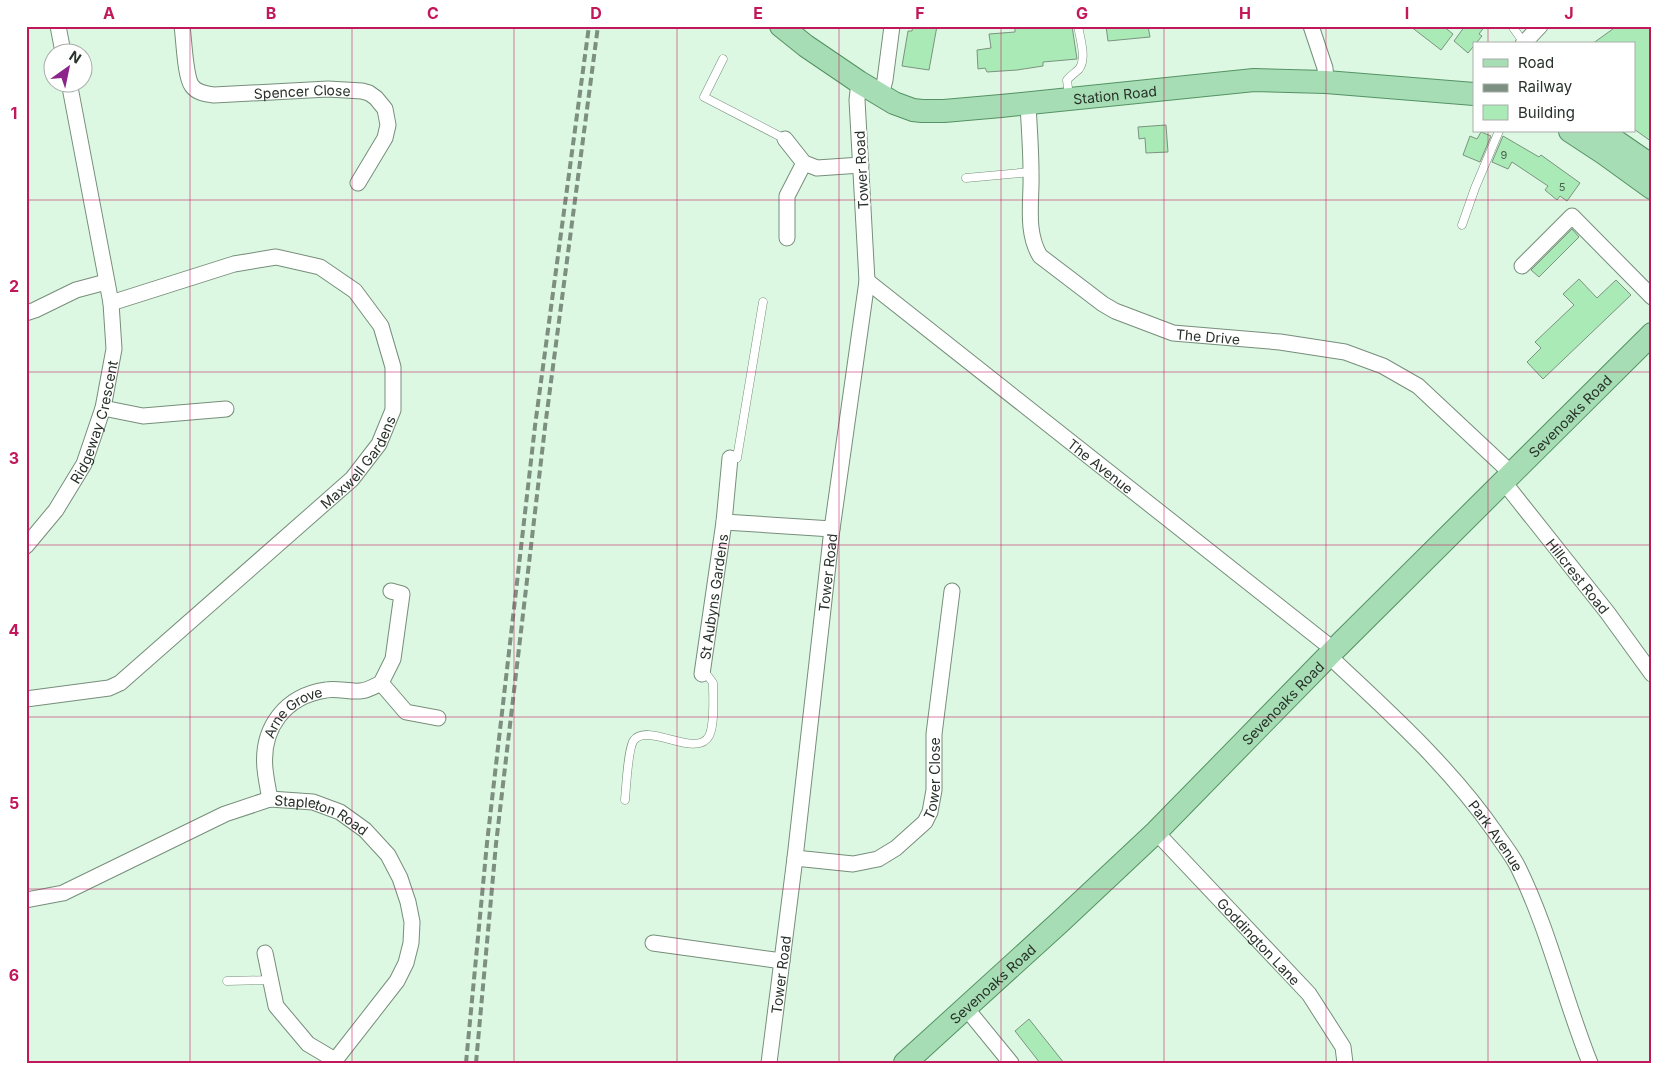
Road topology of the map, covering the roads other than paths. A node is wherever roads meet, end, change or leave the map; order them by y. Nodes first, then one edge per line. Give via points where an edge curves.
1 (58, 26) edge
2 (182, 26) edge
3 (781, 26) edge
4 (892, 26) edge
5 (1078, 26) edge
6 (1311, 26) edge
7 (1512, 26) edge
8 (1540, 26) edge
9 (61, 42) edge
10 (1523, 42) edge
11 (1525, 42) edge
12 (724, 59) dead end
13 (859, 82) junction
14 (1326, 82) junction
15 (71, 92) edge
16 (1473, 94) edge
17 (881, 95) junction
18 (1069, 99) junction
19 (1028, 103) junction
20 (1499, 132) edge
21 (1572, 132) edge
22 (1602, 132) edge
23 (785, 139) joint
24 (804, 163) junction
25 (861, 165) junction
26 (1652, 166) edge
27 (1031, 172) junction
28 (966, 178) dead end
29 (358, 183) dead end
30 (1652, 188) edge
31 (1462, 225) dead end
32 (787, 238) dead end
33 (1522, 266) dead end
34 (867, 281) junction
35 (106, 282) junction
36 (1652, 297) edge
37 (763, 302) dead end
38 (111, 303) junction
39 (26, 312) edge
40 (1652, 334) edge
41 (104, 408) junction
42 (226, 408) dead end
43 (730, 458) joint
44 (1507, 477) junction
45 (724, 522) junction
46 (832, 529) junction
47 (26, 546) edge
48 (391, 591) dead end
49 (952, 591) dead end
50 (1332, 653) junction
51 (702, 674) joint
52 (1652, 674) edge
53 (381, 683) junction
54 (26, 699) edge
55 (438, 718) dead end
56 (270, 799) junction
57 (625, 800) dead end
58 (1156, 832) junction
59 (795, 858) junction
60 (26, 900) edge
61 (653, 943) dead end
62 (265, 952) dead end
63 (782, 961) junction
64 (228, 980) dead end
65 (271, 980) junction
66 (966, 1008) junction
67 (334, 1061) edge
68 (769, 1063) edge
69 (905, 1063) edge
70 (1011, 1063) edge
71 (1345, 1063) edge
72 (1590, 1063) edge

1 - 9 street
2 - 29 street, Spencer Close via 191,84 204,94 328,89 362,91 382,103 388,116 387,132
3 - 13 main road, Station Road
4 - 17 street
5 - 18 lane via 1083,61 1067,80
6 - 14 street via 1325,68
7 - 10 lane
8 - 11 street
12 - 23 lane via 704,97
13 - 17 main road, Station Road
13 - 25 street, Tower Road
14 - 16 main road, Station Road
14 - 18 main road, Station Road via 1254,80
15 - 35 street, Ridgeway Crescent
17 - 19 main road, Station Road via 903,107 927,112
18 - 19 main road, Station Road
19 - 27 street, The Drive
20 - 31 lane
21 - 30 main road
22 - 26 main road
23 - 24 street
24 - 25 street via 818,168
24 - 32 street via 787,196
25 - 34 street, Tower Road
27 - 28 lane
27 - 44 street, The Drive via 1031,232 1040,256 1115,312 1173,333 1326,349 1383,366 1418,386
33 - 36 street via 1572,216
34 - 46 street, Tower Road
34 - 50 street, The Avenue
35 - 38 street, Ridgeway Crescent
35 - 39 street via 76,290
37 - 43 lane via 737,458
38 - 41 street, Ridgeway Crescent via 114,349
38 - 54 street, Maxwell Gardens via 234,264 276,257 320,267 355,291 381,326 393,366 393,410 379,444 352,479 120,683 109,688
40 - 44 main road, Sevenoaks Road
41 - 42 street via 143,416
41 - 47 street, Ridgeway Crescent via 84,464 56,510
43 - 45 street, St Aubyns Gardens
44 - 50 main road, Sevenoaks Road
44 - 52 street, Hillcrest Road
45 - 46 street, St Aubyns Gardens
45 - 51 street, St Aubyns Gardens
46 - 59 street, Tower Road
48 - 53 street via 402,594 393,659
49 - 59 street, Tower Close via 934,734 934,790 925,822 878,859 853,864
50 - 58 main road, Sevenoaks Road
50 - 72 street, Park Avenue via 1476,806 1517,864 1538,910
51 - 57 lane via 714,683 708,737 699,744 644,734 638,736 631,745
53 - 55 street via 406,712
53 - 56 street, Arne Grove via 362,692 328,689 304,695 287,707 275,721 267,739 264,767
56 - 60 street, Stapleton Road via 225,814 63,893
56 - 67 street, Stapleton Road via 313,802 340,812 365,830 388,855 408,902 412,922 406,963 397,981
58 - 66 main road, Sevenoaks Road
58 - 71 street, Goddington Lane via 1309,994 1343,1047
59 - 63 street, Tower Road
61 - 63 street
62 - 65 street
63 - 68 street, Tower Road
64 - 65 lane
65 - 67 street via 276,1006 308,1044
66 - 69 main road, Sevenoaks Road
66 - 70 street

